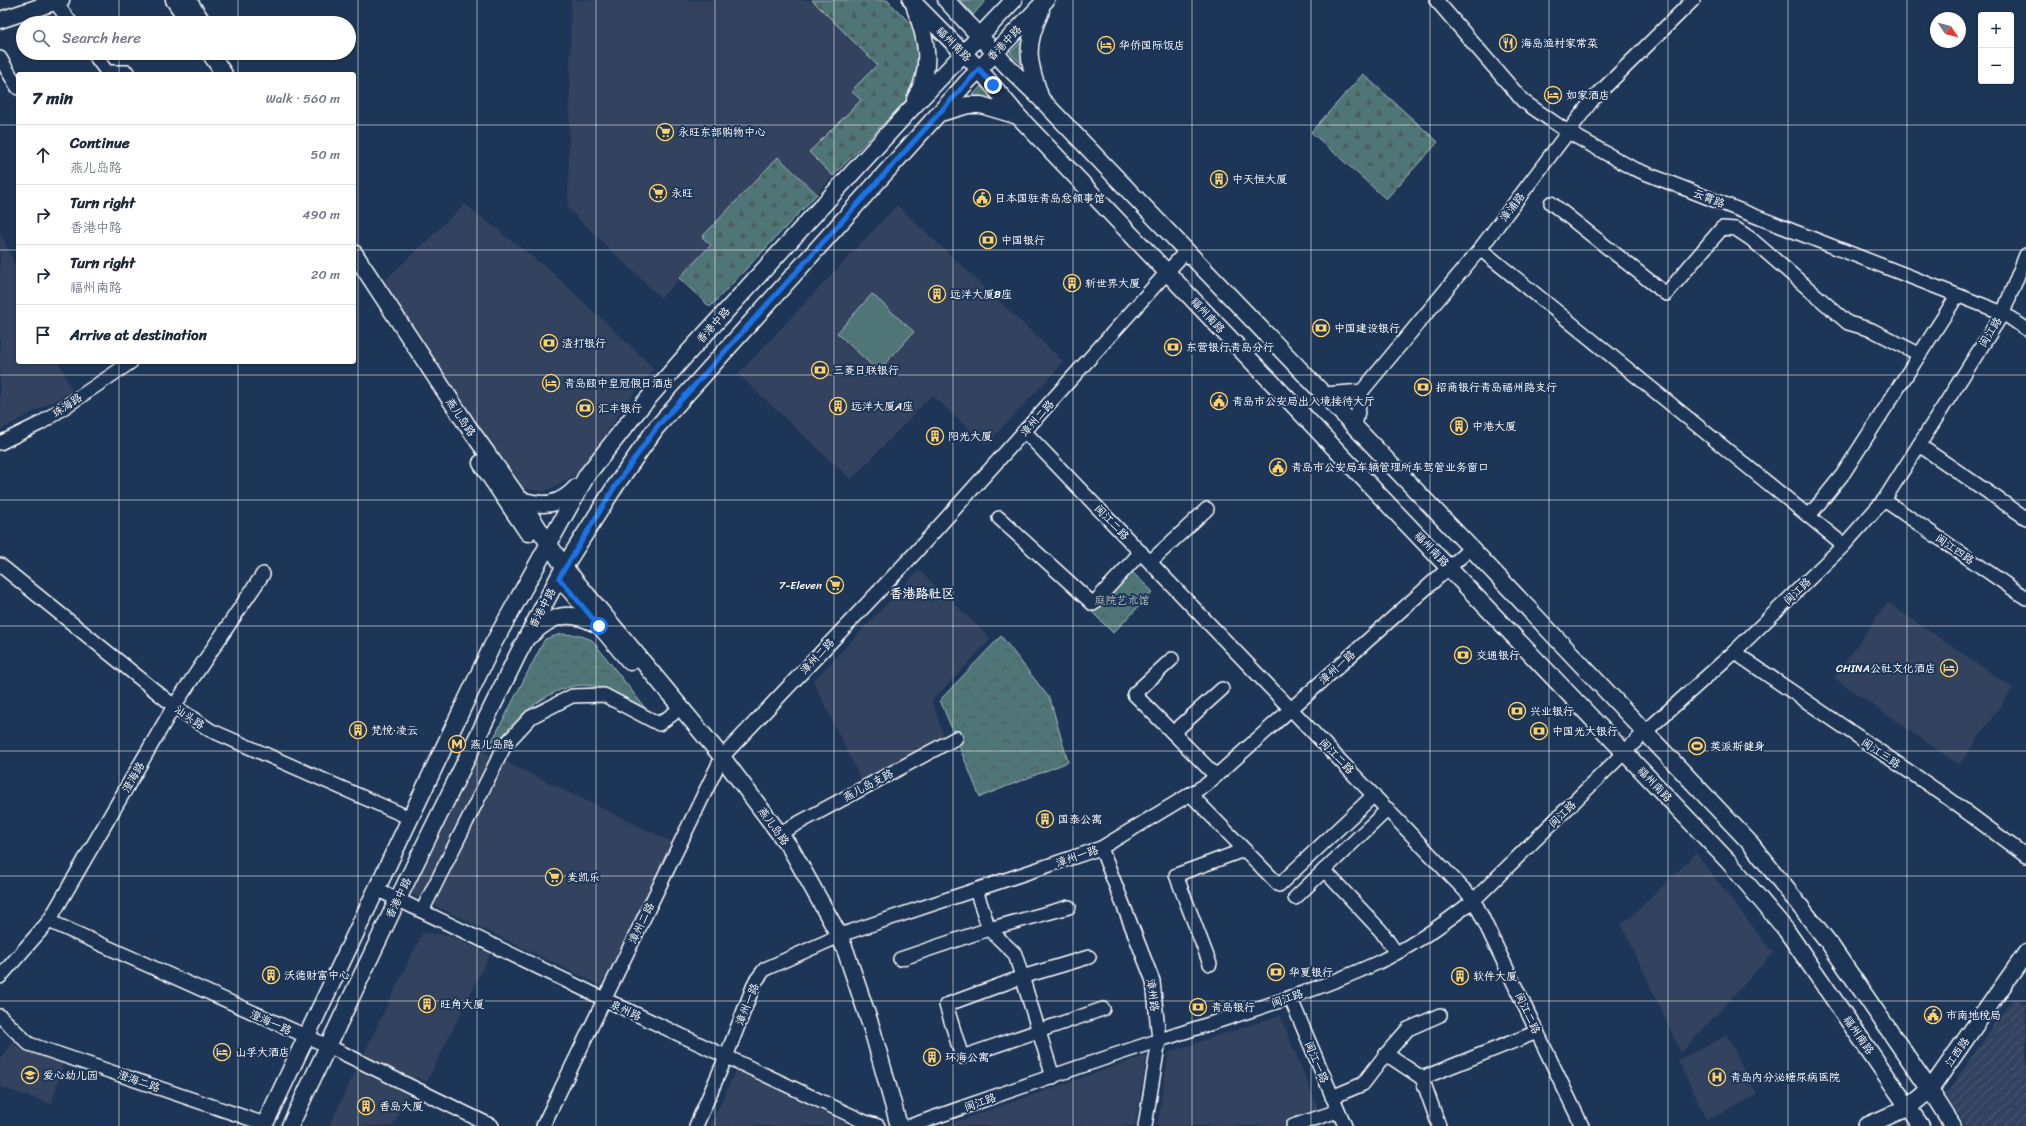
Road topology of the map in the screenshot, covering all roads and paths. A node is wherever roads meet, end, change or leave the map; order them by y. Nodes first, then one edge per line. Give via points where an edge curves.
1 (34, 0) edge
2 (174, 0) edge
3 (188, 0) edge
4 (946, 0) edge
5 (1014, 0) edge
6 (1046, 0) edge
7 (1436, 0) edge
8 (1693, 0) edge
9 (58, 1) edge
10 (911, 1) edge
11 (0, 11) edge
12 (67, 16) edge
13 (185, 16) edge
14 (198, 16) edge
15 (0, 20) edge
16 (980, 37) junction
17 (995, 53) junction
18 (964, 54) junction
19 (0, 58) edge
20 (98, 60) edge
21 (215, 60) edge
22 (227, 60) edge
23 (979, 69) junction
24 (107, 72) edge
25 (223, 72) edge
26 (235, 72) edge
27 (16, 85) edge
28 (1040, 98) junction
29 (907, 113) junction
30 (940, 113) junction
31 (1019, 117) junction
32 (1568, 132) junction
33 (1551, 202) dead end
34 (1480, 249) junction
35 (1187, 250) junction
36 (2026, 255) edge
37 (356, 257) edge
38 (1167, 272) junction
39 (356, 275) edge
40 (1957, 296) junction
41 (2003, 313) junction
42 (2026, 329) edge
43 (1919, 354) junction
44 (128, 364) edge
45 (1362, 391) junction
46 (1324, 394) junction
47 (1355, 426) junction
48 (1025, 432) junction
49 (0, 443) edge
50 (1919, 445) junction
51 (587, 475) junction
52 (520, 500) junction
53 (1884, 500) junction
54 (1207, 509) dead end
55 (1809, 516) junction
56 (999, 518) dead end
57 (2026, 518) edge
58 (1844, 545) junction
59 (1471, 548) junction
60 (546, 550) junction
61 (1141, 552) junction
62 (1150, 562) junction
63 (0, 565) edge
64 (1449, 567) junction
65 (562, 572) junction
66 (263, 574) dead end
67 (2026, 598) edge
68 (599, 626) junction
69 (524, 642) junction
70 (1734, 652) junction
71 (1172, 659) dead end
72 (1222, 689) dead end
73 (174, 706) junction
74 (1291, 708) junction
75 (673, 714) junction
76 (1646, 732) junction
77 (1173, 733) junction
78 (956, 738) dead end
79 (1625, 752) junction
80 (720, 761) junction
81 (1216, 776) junction
82 (1190, 794) junction
83 (1374, 795) junction
84 (1388, 809) junction
85 (410, 818) junction
86 (780, 833) junction
87 (1102, 848) junction
88 (1244, 850) junction
89 (2026, 856) edge
90 (1324, 870) junction
91 (376, 889) junction
92 (976, 890) junction
93 (1295, 898) dead end
94 (398, 899) junction
95 (1474, 900) junction
96 (1069, 907) dead end
97 (422, 911) junction
98 (49, 921) junction
99 (989, 929) junction
100 (835, 937) junction
101 (1396, 953) junction
102 (2026, 953) edge
103 (1089, 958) dead end
104 (900, 959) dead end
105 (1210, 964) dead end
106 (0, 977) edge
107 (1022, 977) junction
108 (1290, 998) junction
109 (604, 999) junction
110 (1103, 1009) dead end
111 (1440, 1015) dead end
112 (0, 1016) edge
113 (1039, 1031) junction
114 (1537, 1032) junction
115 (305, 1037) junction
116 (1159, 1040) junction
117 (328, 1046) junction
118 (1386, 1054) junction
119 (726, 1057) junction
120 (1053, 1077) junction
121 (1422, 1078) junction
122 (1930, 1090) junction
123 (1332, 1097) junction
124 (1909, 1107) junction
125 (1338, 1111) junction
126 (264, 1125) edge
127 (290, 1126) edge
128 (492, 1126) edge
129 (543, 1126) edge
130 (696, 1126) edge
131 (878, 1126) edge
132 (890, 1126) edge
133 (899, 1126) edge
134 (910, 1126) edge
135 (1146, 1126) edge
136 (1293, 1126) edge
137 (1345, 1126) edge
138 (1439, 1126) edge
139 (1582, 1126) edge
140 (1866, 1126) edge
141 (1921, 1126) edge
142 (1953, 1126) edge

1 - 11 main road
2 - 13 main road
3 - 14 main road
4 - 16 main road, 福州南路
5 - 16 main road, 香港中路
6 - 17 main road, 香港中路
6 - 28 main road via 1031,33 1030,67
7 - 32 street, 云霄路 via 1523,101
8 - 32 street, 漳浦路 via 1593,99
9 - 12 street
9 - 15 main road
10 - 18 main road, 福州南路
10 - 29 main road via 924,32 927,61 922,87
16 - 17 main road, 福州南路
16 - 18 main road, 香港中路
17 - 23 main road, 香港中路
17 - 28 main road, 福州南路
18 - 23 main road, 福州南路
18 - 29 main road, 香港中路
19 - 27 street
20 - 24 street
21 - 25 main road
22 - 26 main road
23 - 30 main road, 香港中路
23 - 31 main road, 福州南路
28 - 35 main road, 福州南路
29 - 51 main road, 香港中路 via 686,354
30 - 31 main road via 968,105 981,105
30 - 65 main road, 香港中路 via 656,428 614,488
31 - 38 main road, 福州南路
32 - 34 street, 漳浦路
32 - 40 street, 云霄路 via 1632,168
33 - 43 street via 1666,294 1722,228 1736,229 1848,323 1872,330
34 - 45 street, 漳浦路
34 - 55 street
35 - 38 street, 漳州二路
35 - 46 main road, 福州南路
36 - 41 street, 闽江路
37 - 52 main road, 燕儿岛路
38 - 48 street, 漳州二路
38 - 64 main road, 福州南路
39 - 60 main road, 燕儿岛路
40 - 41 street, 云霄路
40 - 43 street
41 - 42 street, 云霄路
41 - 50 street, 闽江路
43 - 55 street via 1843,474
44 - 49 street, 珠海路 via 41,423
45 - 46 street
45 - 47 street
46 - 47 main road, 福州南路
47 - 59 main road, 福州南路
48 - 61 street, 闽江二路
48 - 80 street, 漳州二路
50 - 53 street, 闽江路
50 - 57 street
51 - 52 main road via 568,496 552,504
51 - 60 main road, 香港中路
52 - 60 main road, 燕儿岛路
53 - 58 street, 闽江路
53 - 67 street, 闽江四路
54 - 62 street
55 - 58 street
56 - 61 street via 1093,604
58 - 70 street, 闽江路
59 - 64 street, 漳州一路
59 - 76 main road, 福州南路
60 - 65 main road, 燕儿岛路
60 - 85 main road, 香港中路 via 493,644
61 - 62 street, 闽江二路
62 - 74 street, 闽江二路
63 - 73 street, 汕头路
64 - 74 street, 漳州一路
64 - 79 main road, 福州南路
65 - 68 main road, 燕儿岛路
65 - 69 main road, 香港中路
65 - 80 main road, 燕儿岛路
66 - 73 street, 澄海路
68 - 69 main road via 573,615 556,617 543,624
68 - 75 main road, 燕儿岛路
69 - 94 main road, 香港中路
70 - 76 street, 闽江路
70 - 89 street, 闽江三路 via 1945,796
71 - 77 street via 1134,694
72 - 77 street
73 - 85 street, 汕头路 via 210,730
73 - 98 street, 澄海路
74 - 81 street, 漳州一路
74 - 83 street, 闽江二路
75 - 80 main road, 燕儿岛路
75 - 97 street via 659,724 604,695 572,696 531,717 505,745
76 - 79 street, 闽江路
76 - 122 main road, 福州南路 via 1750,844 1805,910
77 - 81 street
78 - 86 street, 燕儿岛支路
79 - 95 street, 闽江路
79 - 124 main road, 福州南路 via 1728,861 1786,930
80 - 86 main road, 燕儿岛路
80 - 100 main road, 燕儿岛路 via 784,855
80 - 109 street, 漳州二路
81 - 82 street, 漳州一路
82 - 87 street, 漳州一路
82 - 88 street
83 - 84 street, 闽江二路
83 - 88 street via 1279,885
84 - 90 street
84 - 95 street, 闽江二路
85 - 91 main road, 香港中路
86 - 100 main road, 燕儿岛路
87 - 92 street, 漳州一路
87 - 116 street, 漳州路 via 1153,981
88 - 105 street via 1176,875
90 - 93 street
90 - 101 street via 1381,931
91 - 94 street, 泉州路
91 - 115 main road, 香港中路
92 - 99 street
92 - 100 street, 漳州一路
94 - 97 street, 泉州路
94 - 117 main road, 香港中路
95 - 101 street, 闽江路
95 - 114 street, 闽江二路
96 - 99 street
97 - 109 street, 泉州路
98 - 106 street, 澄海路
98 - 115 street, 澄海一路
99 - 104 street
99 - 107 street via 1015,954
100 - 119 street, 漳州一路 via 765,969 755,982
100 - 132 main road, 燕儿岛路
100 - 133 main road, 燕儿岛路 via 872,1029
101 - 108 street, 闽江路
102 - 122 main road, 江西路
103 - 107 street
107 - 113 street
107 - 113 street via 946,1005 962,1057
108 - 116 street, 闽江路
108 - 123 street, 闽江一路
109 - 119 street, 泉州路
109 - 129 street, 漳州二路
110 - 113 street
111 - 118 street via 1408,1029
112 - 126 street, 澄海二路 via 29,1044
113 - 120 street
114 - 121 street
114 - 139 street, 闽江二路
115 - 117 street, 澄海一路
115 - 126 main road, 香港中路
116 - 120 street, 闽江路
116 - 135 street, 漳州路
117 - 127 main road, 香港中路
117 - 128 street, 澄海一路
118 - 121 street
118 - 123 street via 1363,1084
119 - 130 street, 漳州一路
119 - 131 street, 泉州路
120 - 134 street, 闽江路
121 - 138 street
122 - 124 main road, 江西路
122 - 142 main road, 福州南路
123 - 125 street, 闽江一路
124 - 140 main road, 江西路
124 - 141 main road, 福州南路
125 - 136 street
125 - 137 street, 闽江一路

